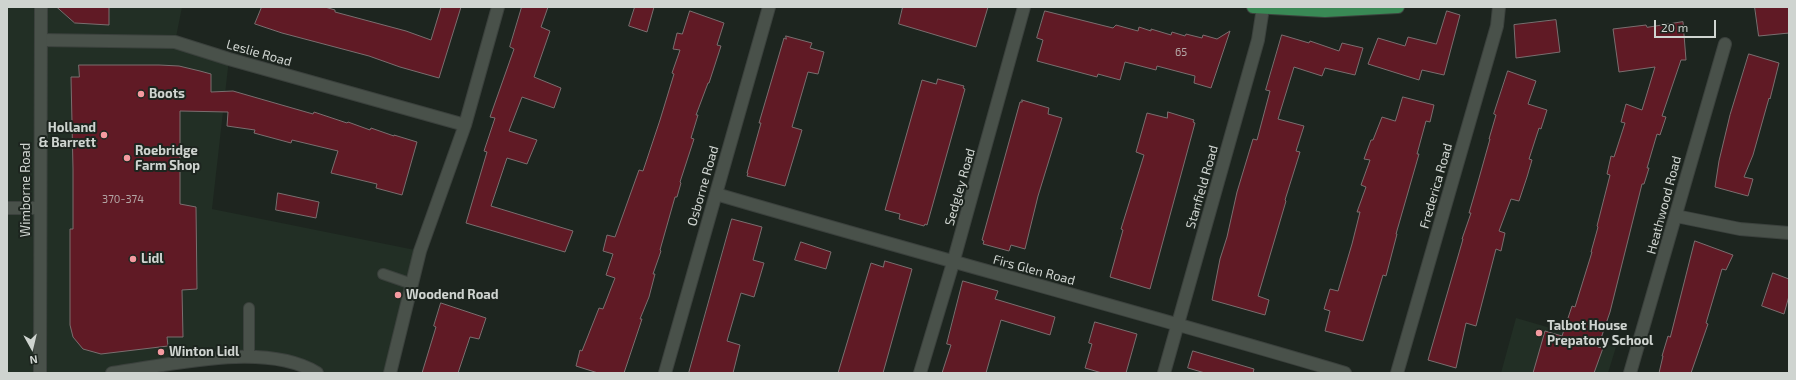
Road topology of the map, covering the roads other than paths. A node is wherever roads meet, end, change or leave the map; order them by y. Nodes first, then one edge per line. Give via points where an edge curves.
1 (42, 7) edge
2 (498, 7) edge
3 (769, 7) edge
4 (1024, 7) edge
5 (1258, 7) edge
6 (1398, 7) edge
7 (1499, 7) edge
8 (41, 40) junction
9 (1725, 44) dead end
10 (465, 125) junction
11 (716, 194) junction
12 (7, 208) edge
13 (40, 208) junction
14 (1676, 216) junction
15 (1789, 233) edge
16 (953, 263) junction
17 (383, 274) dead end
18 (412, 284) junction
19 (249, 308) dead end
20 (1178, 324) junction
21 (249, 357) junction
22 (40, 373) edge
23 (112, 373) edge
24 (317, 373) edge
25 (390, 373) edge
26 (665, 373) edge
27 (920, 373) edge
28 (1164, 373) edge
29 (1345, 373) edge
30 (1397, 373) edge
31 (1630, 373) edge

1 - 8 street, Wimborne Road
2 - 10 street
3 - 11 street, Osborne Road
4 - 16 street, Sedgley Road
5 - 6 main road via 1325,10
5 - 20 street, Stanfield Road via 1258,40
7 - 30 street, Frederica Road via 1497,26
8 - 10 street, Leslie Road via 175,42
8 - 13 street, Wimborne Road
9 - 14 street, Heathwood Road
10 - 18 street via 420,251
11 - 16 street, Firs Glen Road
11 - 26 street, Osborne Road
12 - 13 street
13 - 22 street, Wimborne Road
14 - 15 street via 1740,229
14 - 31 street, Heathwood Road
16 - 20 street, Firs Glen Road
16 - 27 street, Sedgley Road
17 - 18 lane
18 - 25 street
19 - 21 lane
20 - 28 street, Stanfield Road
20 - 29 street, Firs Glen Road
21 - 23 street via 204,360
21 - 24 street via 284,359

